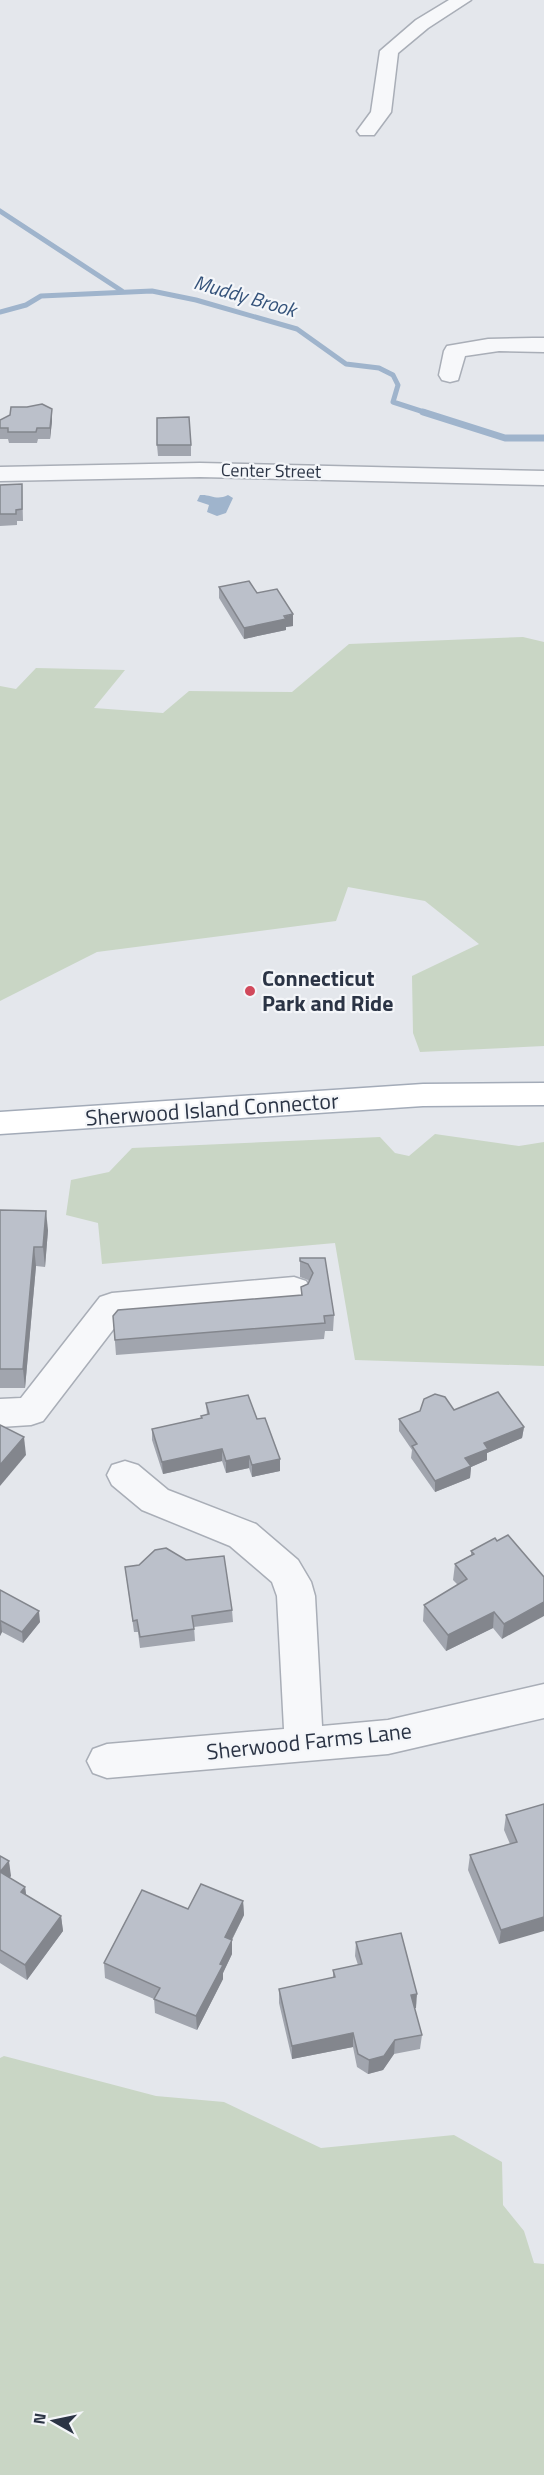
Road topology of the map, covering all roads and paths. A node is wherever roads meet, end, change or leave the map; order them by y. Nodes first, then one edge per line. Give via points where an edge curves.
1 (462, 0) edge
2 (367, 130) dead end
3 (544, 345) edge
4 (450, 375) dead end
5 (0, 474) edge
6 (544, 478) edge
7 (544, 1078) edge
8 (544, 1094) edge
9 (423, 1095) junction
10 (0, 1124) edge
11 (294, 1290) dead end
12 (0, 1413) edge
13 (125, 1474) dead end
14 (544, 1701) edge
15 (304, 1744) junction
16 (106, 1761) dead end

1 - 2 street via 422,24 389,51 381,112
3 - 4 street via 477,346 455,351
5 - 6 street, Center Street via 200,470
7 - 9 main road, Sherwood Island Connector
8 - 9 main road, Sherwood Island Connector
9 - 10 main road, Sherwood Island Connector
11 - 12 street via 112,1306 31,1411
13 - 15 street via 155,1500 243,1535 285,1571 296,1596
14 - 15 street, Sherwood Farms Lane via 388,1737
15 - 16 street, Sherwood Farms Lane

